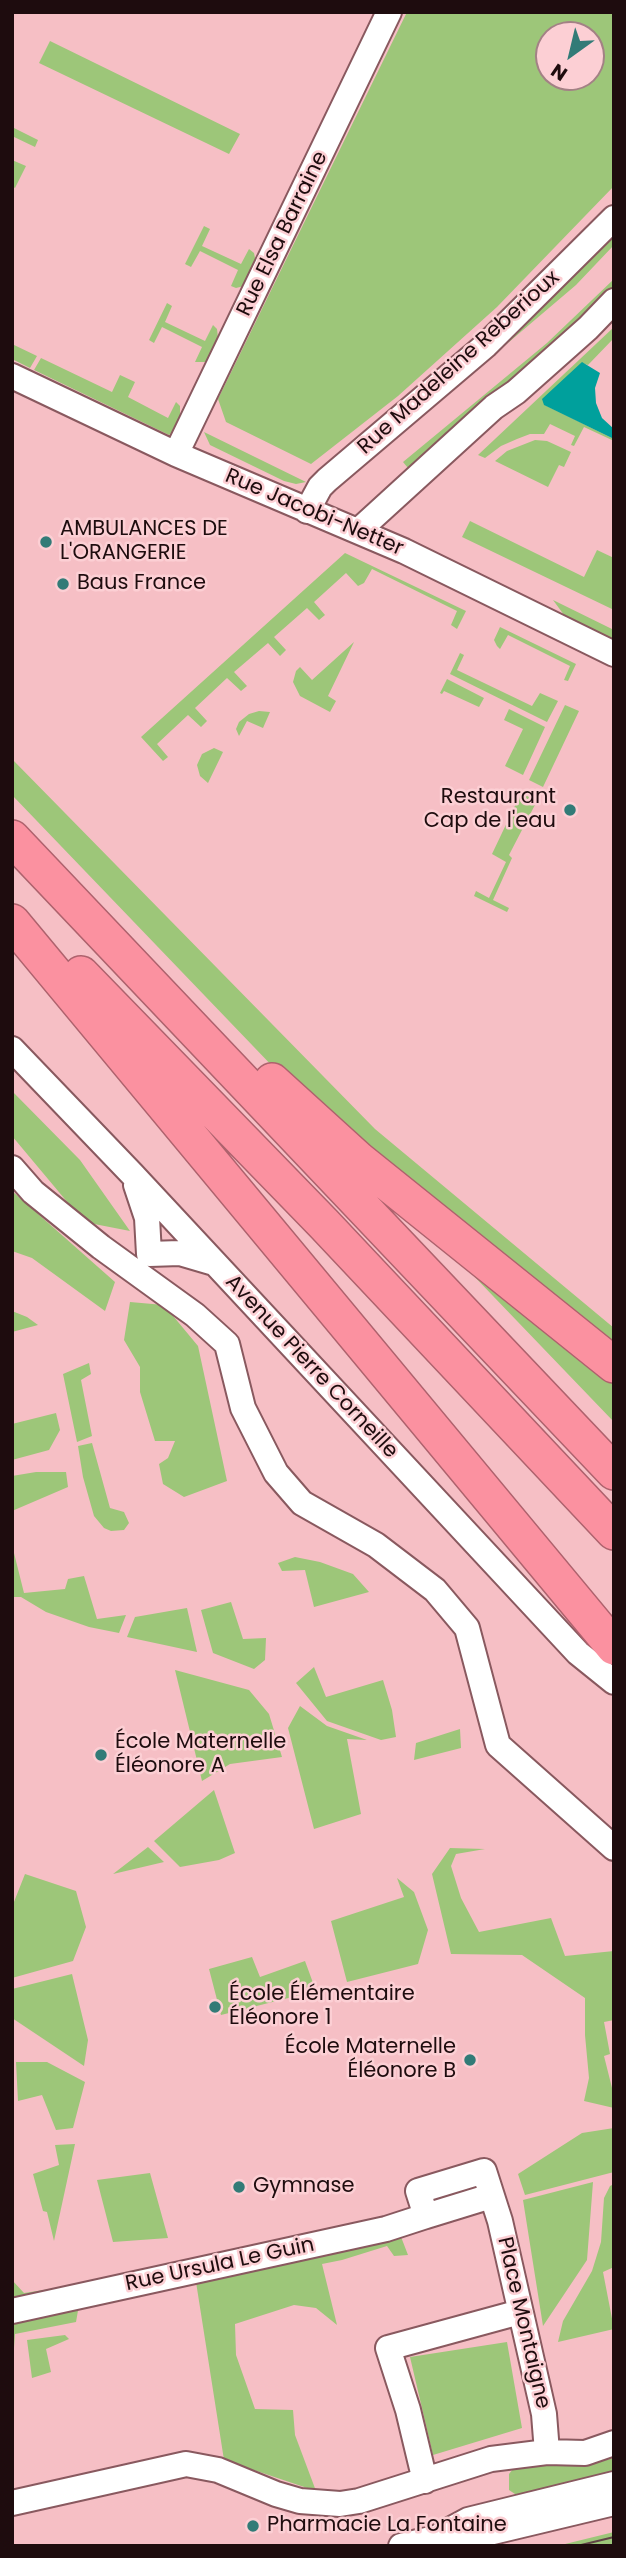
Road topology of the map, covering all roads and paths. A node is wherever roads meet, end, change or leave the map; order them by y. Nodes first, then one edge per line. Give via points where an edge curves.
1 (389, 12) edge
2 (614, 218) edge
3 (614, 301) edge
4 (12, 376) edge
5 (176, 454) junction
6 (307, 511) junction
7 (358, 531) junction
8 (614, 654) edge
9 (12, 830) edge
10 (12, 838) edge
11 (12, 903) edge
12 (12, 922) edge
13 (12, 1049) edge
14 (12, 1168) edge
15 (132, 1174) junction
16 (139, 1260) junction
17 (214, 1262) junction
18 (614, 1365) edge
19 (614, 1472) edge
20 (614, 1532) edge
21 (614, 1647) edge
22 (614, 1682) edge
23 (614, 1848) edge
24 (426, 2216) joint
25 (12, 2311) edge
26 (520, 2312) junction
27 (614, 2443) edge
28 (547, 2452) junction
29 (425, 2481) junction
30 (614, 2484) edge
31 (12, 2503) edge
32 (614, 2503) edge
33 (435, 2538) junction
34 (401, 2546) edge

1 - 5 street, Rue Elsa Barraine
2 - 6 street, Rue Madeleine Reberioux via 486,345 327,480
3 - 7 street
4 - 5 street, Rue Jacobi-Netter
5 - 6 street, Rue Jacobi-Netter
6 - 7 street, Rue Jacobi-Netter
7 - 8 street, Rue Jacobi-Netter
9 - 18 highway via 359,1160
10 - 19 highway
11 - 20 highway
12 - 21 highway
13 - 15 street, Avenue Pierre Corneille
14 - 16 street via 33,1192
15 - 16 street via 147,1218
15 - 17 street, Avenue Pierre Corneille
16 - 17 street via 180,1253
16 - 23 street via 227,1344 243,1408 275,1473 302,1503 376,1545 435,1590 467,1628 498,1745
17 - 22 street, Avenue Pierre Corneille via 578,1653
24 - 25 street, Rue Ursula Le Guin via 386,2229
24 - 26 street, Place Montaigne via 491,2196
26 - 28 street, Place Montaigne via 544,2414
26 - 29 street via 388,2348
27 - 28 street via 584,2453
28 - 29 street via 491,2459
29 - 31 street via 340,2504 300,2501 218,2470 186,2464
30 - 33 street via 468,2520
32 - 33 street via 472,2536
33 - 34 street

